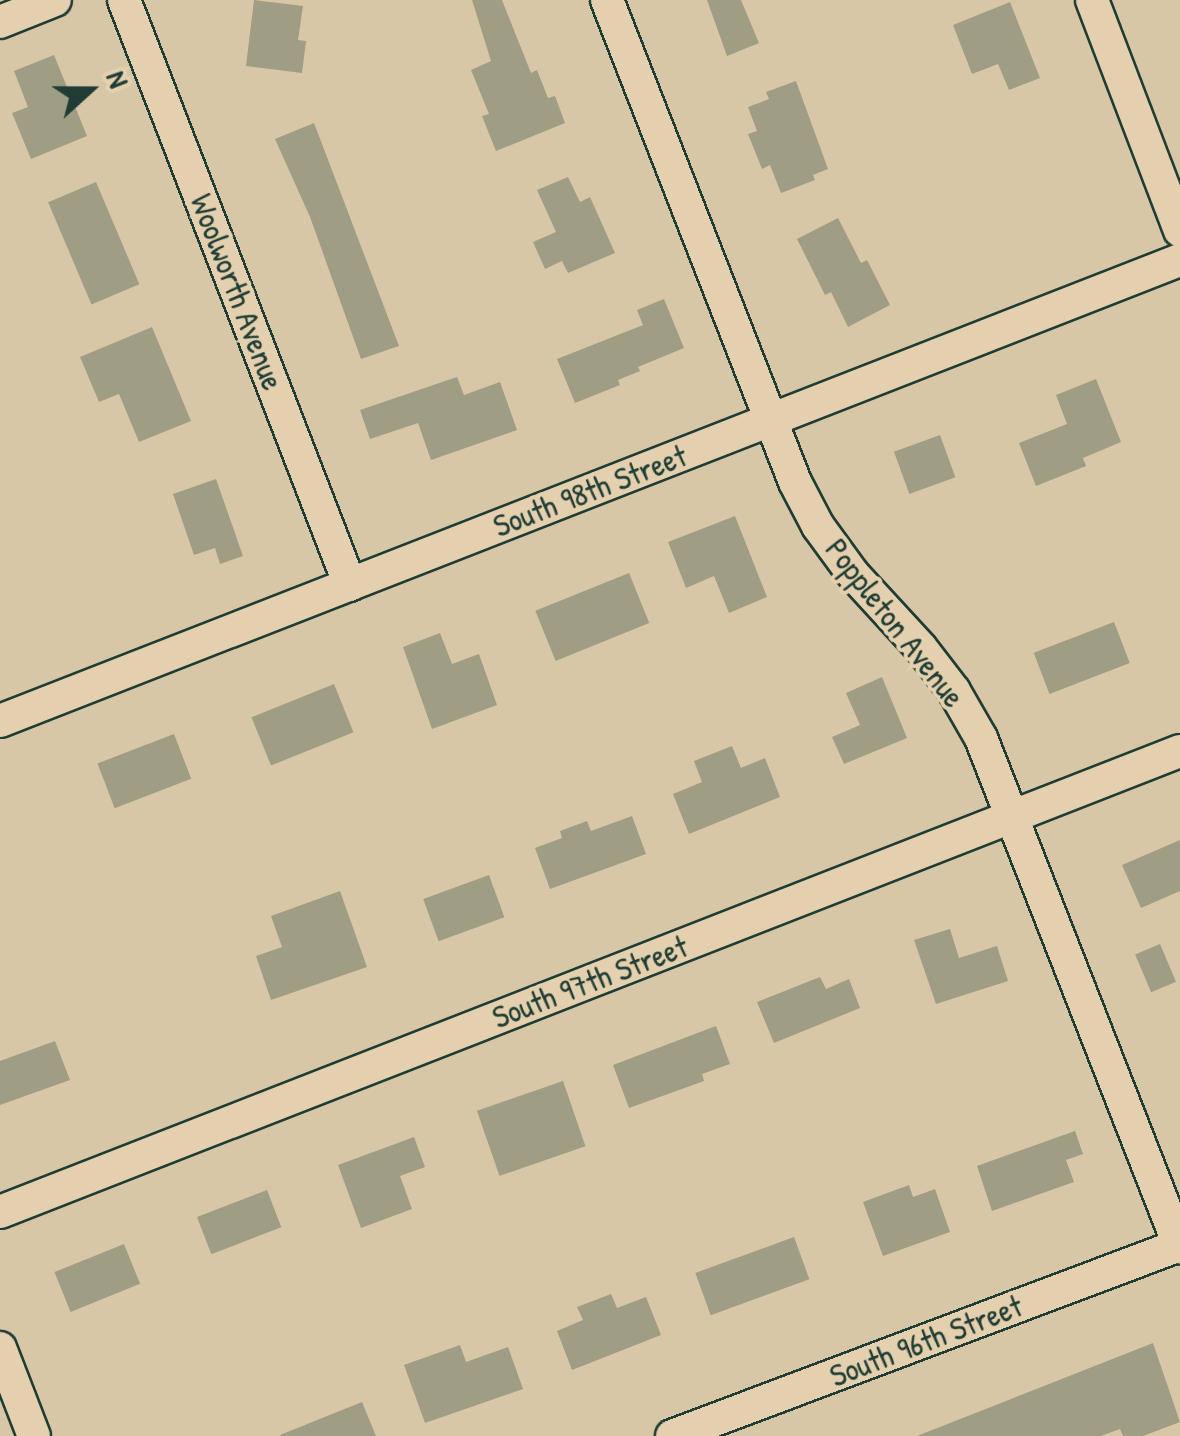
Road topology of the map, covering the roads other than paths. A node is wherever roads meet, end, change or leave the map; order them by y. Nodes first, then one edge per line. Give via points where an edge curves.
1 (55, 0) edge
2 (124, 0) edge
3 (607, 0) edge
4 (1092, 0) edge
5 (0, 22) edge
6 (1180, 231) edge
7 (1180, 260) edge
8 (770, 420) junction
9 (350, 585) junction
10 (0, 721) edge
11 (1180, 751) edge
12 (1014, 816) junction
13 (0, 1212) edge
14 (1180, 1246) edge
15 (0, 1348) edge
16 (34, 1436) edge
17 (672, 1436) edge

1 - 5 street
2 - 9 street, Woolworth Avenue
3 - 8 street, Poppleton Avenue
4 - 6 street
7 - 8 street, South 98th Street
8 - 9 street, South 98th Street
8 - 12 street, Poppleton Avenue via 818,526 954,691
9 - 10 street, South 98th Street
11 - 12 street, South 97th Street
12 - 13 street, South 97th Street
12 - 14 street, Poppleton Avenue
14 - 17 street, South 96th Street
15 - 16 street

